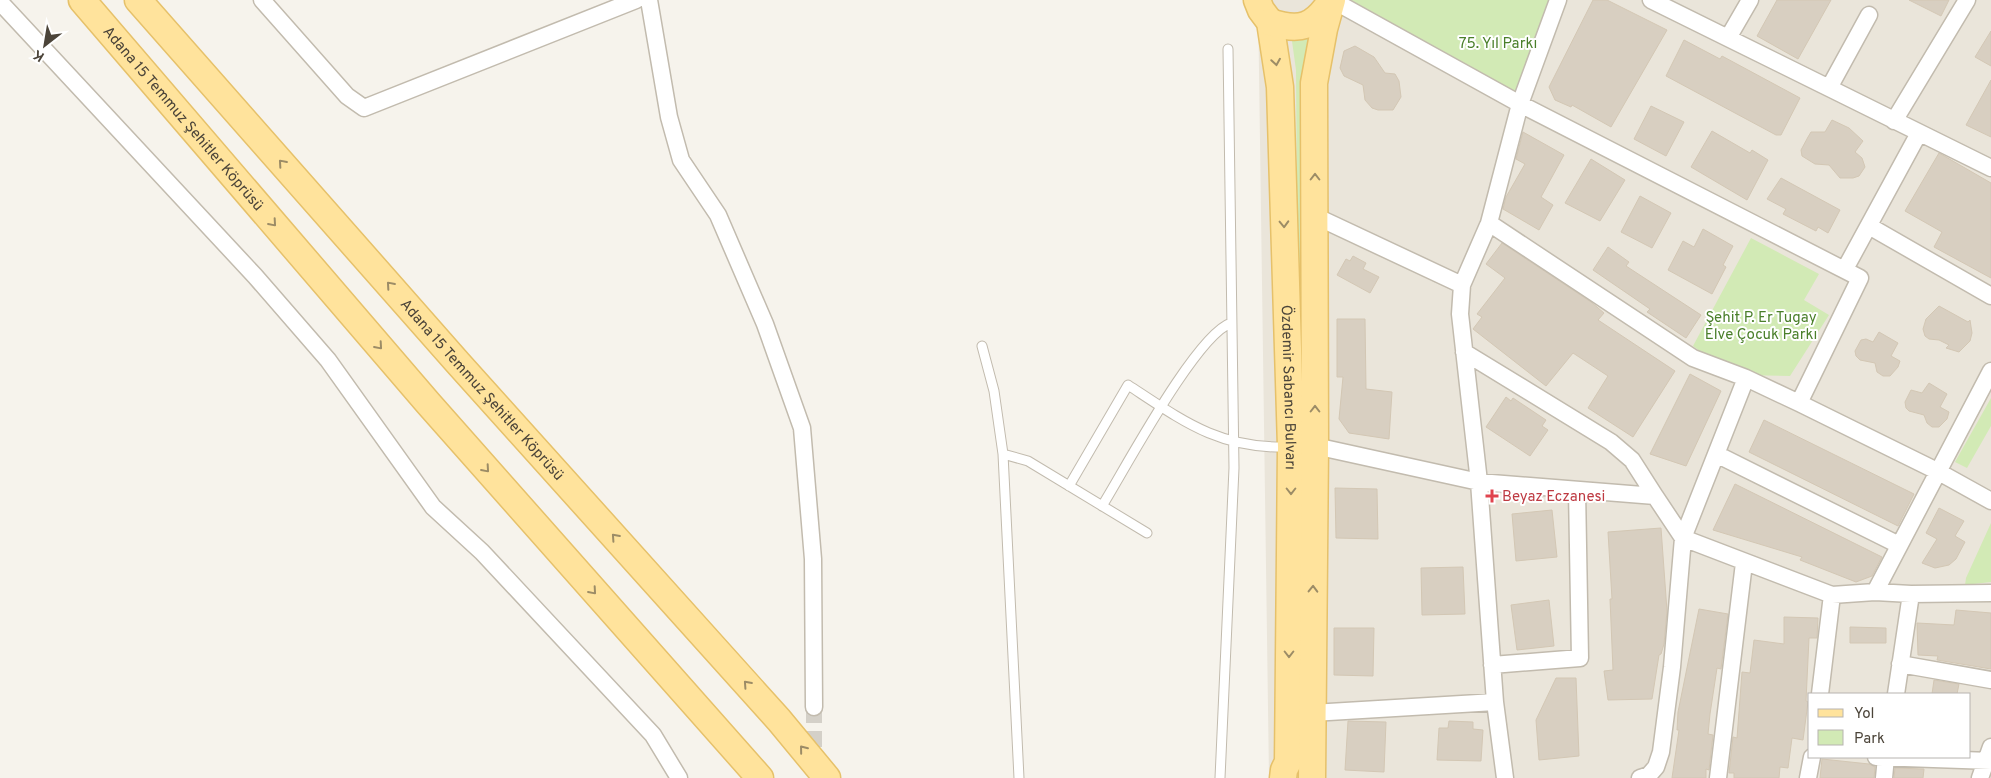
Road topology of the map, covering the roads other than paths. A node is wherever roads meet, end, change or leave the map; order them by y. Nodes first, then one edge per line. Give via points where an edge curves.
1 (82, 0) edge
2 (138, 0) edge
3 (262, 0) edge
4 (636, 0) edge
5 (649, 0) edge
6 (1332, 0) edge
7 (1558, 0) edge
8 (1651, 0) edge
9 (1750, 0) edge
10 (1967, 0) edge
11 (0, 2) edge
12 (1264, 11) edge
13 (1869, 14) dead end
14 (1728, 38) junction
15 (1228, 49) dead end
16 (1829, 88) junction
17 (1520, 104) junction
18 (1894, 121) junction
19 (1919, 133) junction
20 (1991, 168) edge
21 (1315, 216) junction
22 (1489, 223) junction
23 (1869, 226) junction
24 (1845, 269) junction
25 (1462, 285) junction
26 (1991, 296) edge
27 (1231, 323) junction
28 (982, 346) dead end
29 (1464, 352) junction
30 (1991, 371) edge
31 (1746, 378) junction
32 (1799, 403) junction
33 (1162, 408) junction
34 (1233, 442) junction
35 (1303, 447) junction
36 (1003, 454) junction
37 (1716, 454) junction
38 (1937, 471) junction
39 (1479, 482) junction
40 (1069, 486) junction
41 (1577, 490) junction
42 (1655, 496) junction
43 (1991, 501) edge
44 (1102, 506) junction
45 (1147, 533) dead end
46 (1683, 538) junction
47 (1899, 545) junction
48 (1744, 563) junction
49 (1875, 592) junction
50 (1991, 593) edge
51 (1911, 594) junction
52 (1832, 595) junction
53 (1900, 664) junction
54 (1492, 665) junction
55 (1991, 680) edge
56 (1820, 693) edge
57 (1896, 693) edge
58 (1495, 702) junction
59 (814, 706) tunnel mouth
60 (1312, 713) junction
61 (1971, 756) edge
62 (1990, 756) edge
63 (1812, 758) edge
64 (1886, 758) edge
65 (679, 778) edge
66 (760, 778) edge
67 (827, 778) edge
68 (1019, 778) edge
69 (1220, 778) edge
70 (1283, 778) edge
71 (1312, 778) edge
72 (1505, 778) edge
73 (1640, 778) edge
74 (1718, 778) edge
75 (1808, 778) edge
76 (1884, 778) edge
77 (1980, 778) edge

1 -> 66 main road, Adana 15 Temmuz Şehitler Köprüsü via 428,403
67 -> 2 main road, Adana 15 Temmuz Şehitler Köprüsü via 779,720
3 - 4 street via 348,96 364,108
5 - 59 street via 669,117 681,160 718,215 765,324 802,428 813,559
6 - 12 main road via 1322,15 1299,27 1284,26
6 - 17 street
21 -> 6 main road, Özdemir Sabancı Bulvarı via 1314,83
7 - 17 street
8 - 14 street
9 - 14 street
10 - 18 street
11 - 65 street via 255,276 328,360 433,507 482,552 653,735
12 -> 35 main road, Özdemir Sabancı Bulvarı via 1280,87
13 - 16 street
14 - 16 street
15 - 27 lane
16 - 18 street
17 - 22 street
17 - 24 street
18 - 19 street
19 - 20 street
19 - 23 street
21 - 25 street
35 -> 21 main road, Özdemir Sabancı Bulvarı
22 - 25 street
22 - 31 street via 1693,358
23 - 24 street
23 - 26 street
24 - 32 street via 1860,278
25 - 29 street via 1460,314
27 - 33 lane via 1207,340
27 - 34 lane
28 - 36 lane via 994,391
29 - 39 street
29 - 42 street via 1611,442 1632,460
30 - 38 street
31 - 32 street
31 - 37 street
32 - 38 street
33 - 34 lane via 1197,429
33 - 40 lane via 1128,385
33 - 44 lane
34 - 35 lane
34 - 69 lane
35 - 39 street
60 -> 35 main road, Özdemir Sabancı Bulvarı
35 -> 70 main road, Özdemir Sabancı Bulvarı via 1288,762
36 - 40 lane via 1028,461
36 - 68 lane
37 - 46 street
37 - 47 street
38 - 43 street
38 - 47 street
39 - 41 street
39 - 54 street
40 - 44 lane
41 - 42 street
41 - 54 street via 1580,658
42 - 46 street
44 - 45 lane
46 - 48 street
46 - 73 street via 1661,752 1656,767 1649,775
47 - 49 street
48 - 52 street
48 - 74 street
49 - 51 street
49 - 52 street
50 - 51 street
51 - 53 street
52 - 56 street
53 - 55 street
53 - 57 street
54 - 58 street
58 - 60 street
58 - 72 street
60 - 71 main road, Özdemir Sabancı Bulvarı
61 - 62 street
62 - 77 street
63 - 75 street
64 - 76 street

